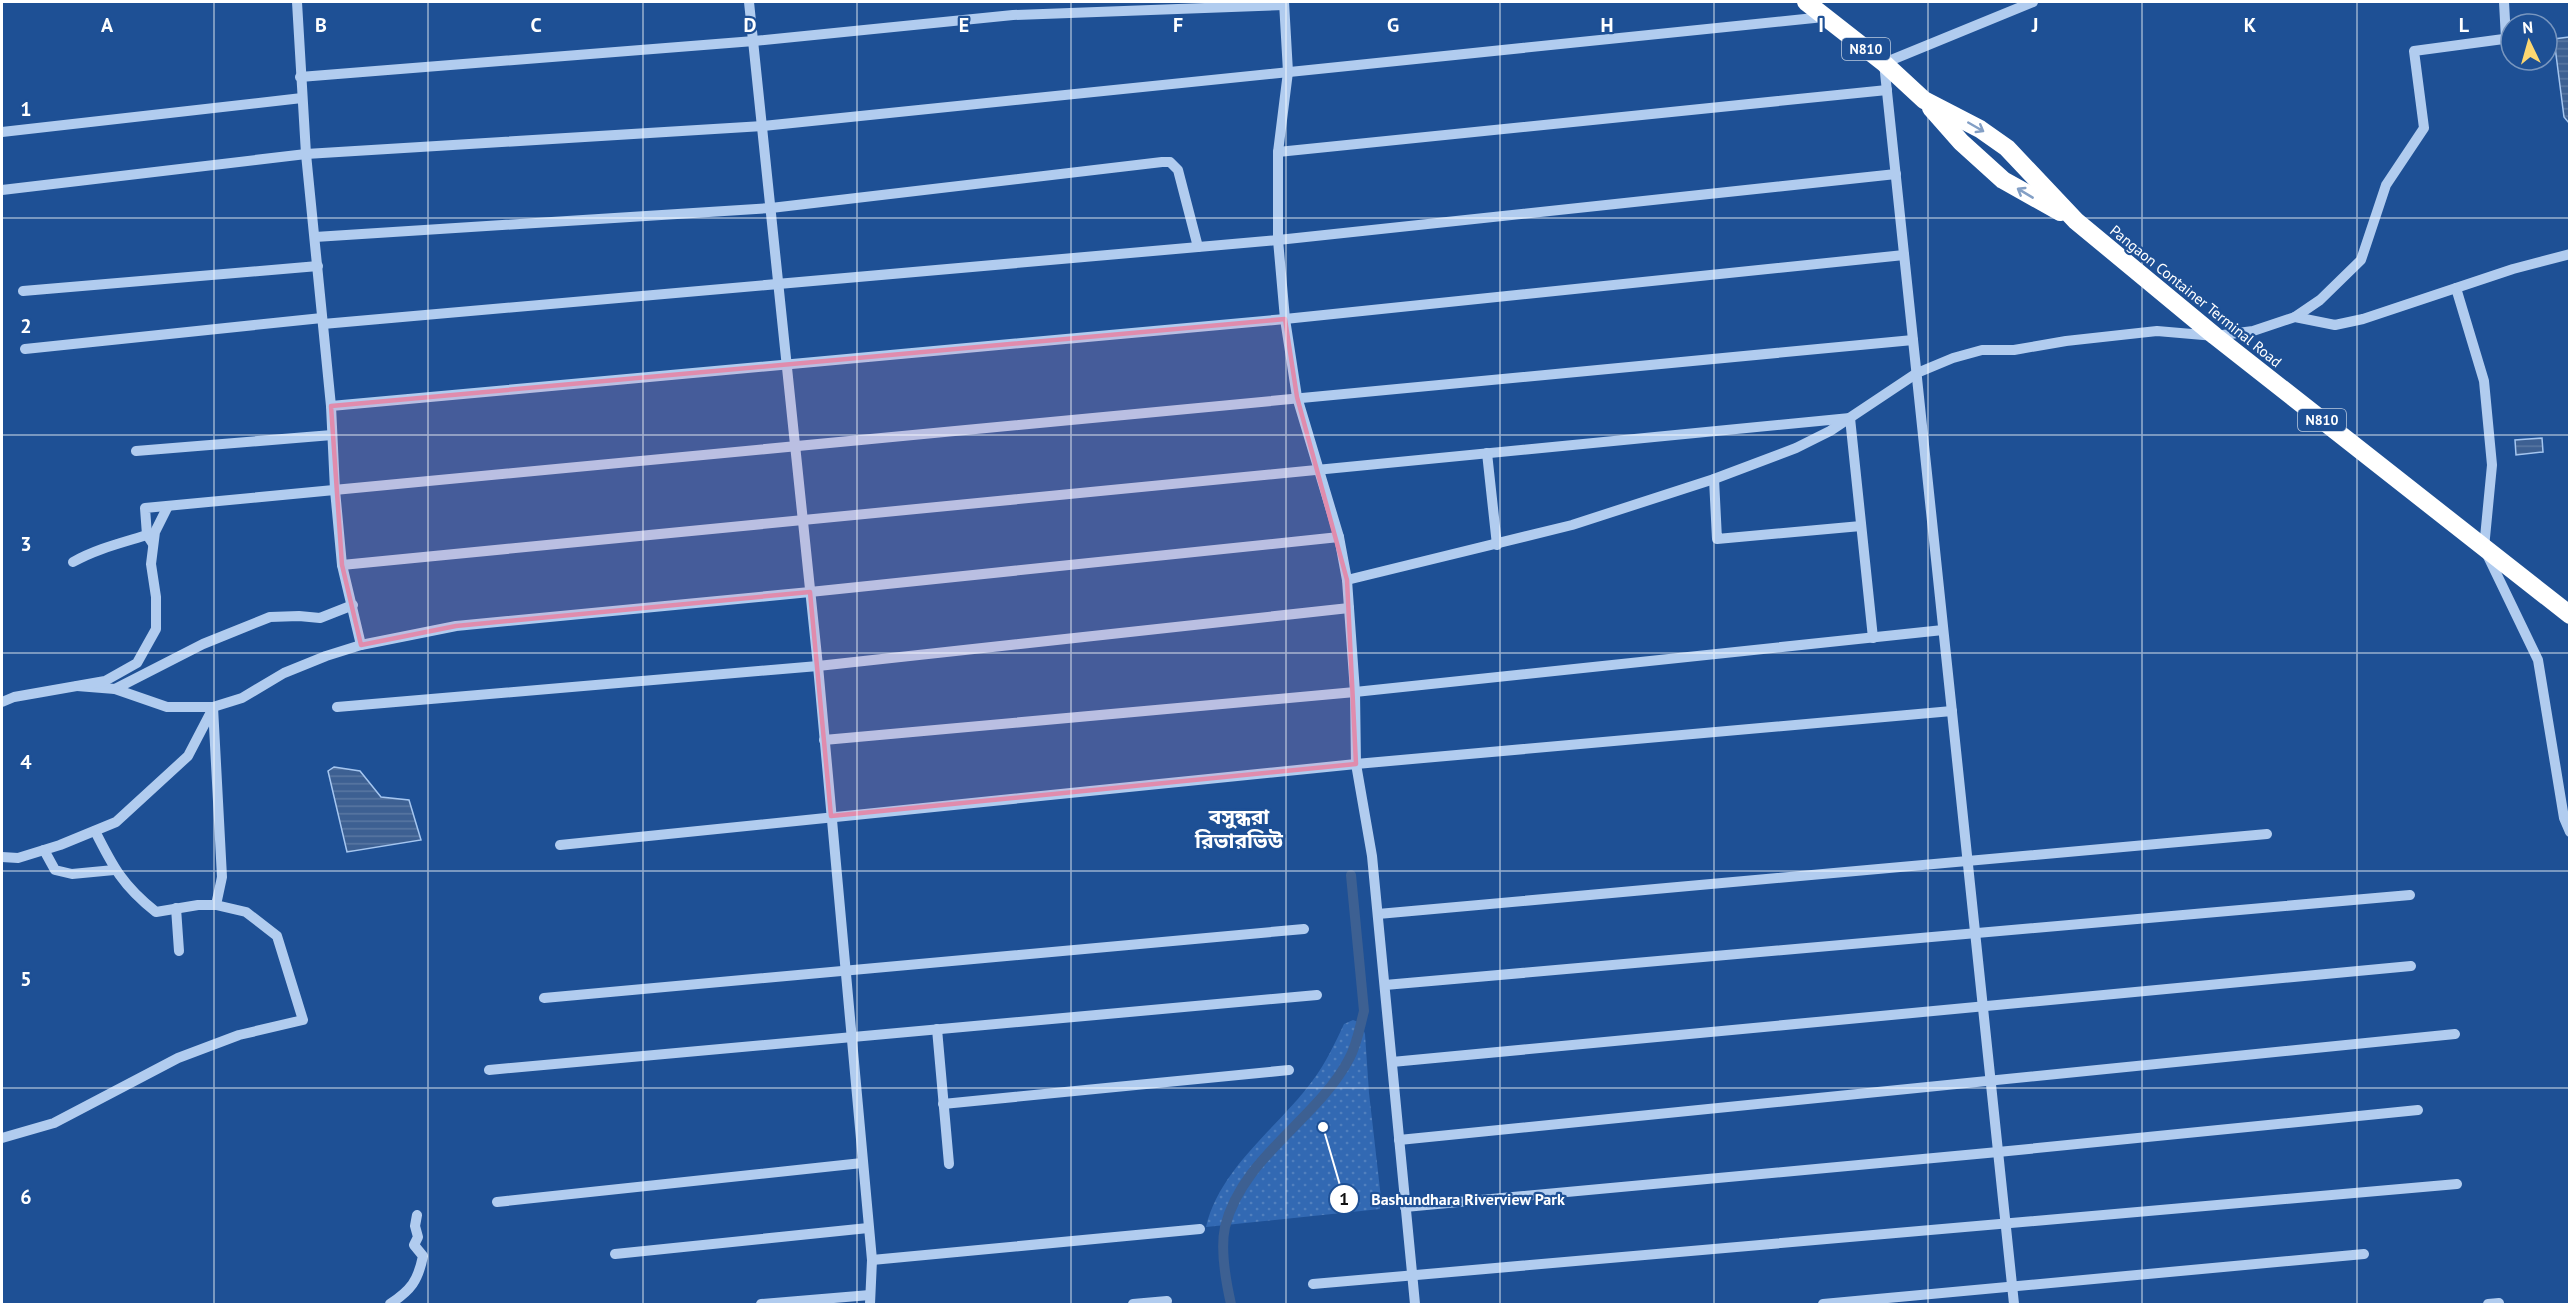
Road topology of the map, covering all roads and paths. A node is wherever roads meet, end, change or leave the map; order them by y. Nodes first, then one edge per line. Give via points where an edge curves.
1 (297, 2) edge
2 (748, 2) edge
3 (1806, 2) edge
4 (2033, 2) edge
5 (1284, 3) edge
6 (1824, 17) junction
7 (2499, 40) edge
8 (754, 41) junction
9 (1884, 63) junction
10 (1288, 72) junction
11 (300, 77) junction
12 (1887, 90) junction
13 (302, 98) junction
14 (1924, 100) junction
15 (763, 126) junction
16 (2, 132) edge
17 (1278, 152) junction
18 (306, 154) junction
19 (1896, 174) junction
20 (2, 190) edge
21 (771, 208) junction
22 (2076, 221) junction
23 (315, 237) junction
24 (1278, 240) junction
25 (1198, 247) junction
26 (2570, 254) edge
27 (1904, 255) junction
28 (318, 266) junction
29 (779, 285) junction
30 (2456, 288) junction
31 (23, 291) dead end
32 (2295, 317) junction
33 (1285, 320) junction
34 (323, 321) junction
35 (2215, 336) junction
36 (1913, 340) junction
37 (25, 349) dead end
38 (787, 365) junction
39 (1917, 373) junction
40 (1297, 397) junction
41 (331, 406) junction
42 (1850, 418) junction
43 (332, 435) junction
44 (795, 448) junction
45 (136, 451) dead end
46 (1487, 453) junction
47 (1320, 468) junction
48 (1714, 479) junction
49 (335, 489) junction
50 (168, 506) junction
51 (803, 520) junction
52 (1862, 526) junction
53 (1339, 537) junction
54 (150, 539) junction
55 (1497, 545) junction
56 (2484, 548) junction
57 (73, 562) dead end
58 (342, 565) junction
59 (1347, 580) junction
60 (810, 592) junction
61 (352, 605) junction
62 (1349, 608) junction
63 (2570, 615) edge
64 (1943, 630) junction
65 (1873, 638) junction
66 (361, 645) junction
67 (818, 666) junction
68 (77, 686) junction
69 (116, 689) junction
70 (1355, 692) junction
71 (2, 702) edge
72 (213, 707) junction
73 (337, 707) dead end
74 (1952, 711) junction
75 (824, 740) junction
76 (1356, 764) junction
77 (831, 816) junction
78 (95, 831) junction
79 (2570, 832) edge
80 (2267, 834) dead end
81 (560, 845) dead end
82 (44, 850) junction
83 (2, 857) edge
84 (1968, 861) junction
85 (114, 870) junction
86 (2410, 895) dead end
87 (216, 905) junction
88 (176, 908) junction
89 (1378, 914) junction
90 (1304, 929) dead end
91 (1975, 935) junction
92 (179, 951) dead end
93 (2410, 966) dead end
94 (845, 971) junction
95 (1384, 985) junction
96 (1317, 995) dead end
97 (544, 998) dead end
98 (1983, 1006) junction
99 (937, 1029) junction
100 (2455, 1034) dead end
101 (851, 1037) junction
102 (1392, 1062) junction
103 (489, 1070) dead end
104 (1289, 1070) dead end
105 (1990, 1080) junction
106 (943, 1104) junction
107 (2418, 1110) dead end
108 (2, 1138) edge
109 (1399, 1140) junction
110 (1998, 1152) junction
111 (862, 1163) junction
112 (949, 1164) dead end
113 (2457, 1184) dead end
114 (497, 1202) dead end
115 (1405, 1207) junction
116 (417, 1215) dead end
117 (2005, 1223) junction
118 (868, 1228) junction
119 (1200, 1229) dead end
120 (615, 1254) dead end
121 (2364, 1254) dead end
122 (872, 1260) junction
123 (1412, 1275) junction
124 (1313, 1284) dead end
125 (2012, 1287) junction
126 (870, 1300) edge
127 (1167, 1302) dead end
128 (390, 1305) edge
129 (761, 1305) edge
130 (1133, 1305) edge
131 (1415, 1305) edge
132 (1823, 1305) edge
133 (2014, 1305) edge

1 - 11 street
2 - 8 street
3 - 6 highway, Pangaon Container Terminal Road / N810
4 - 9 street
5 - 8 street via 1012,15
5 - 10 street
6 - 9 highway, Pangaon Container Terminal Road / N810
6 - 10 street
7 - 32 street via 2414,51 2424,128 2386,185 2361,260 2320,300
8 - 11 street
8 - 15 street
9 - 12 street
9 - 14 highway, Pangaon Container Terminal Road / N810
10 - 15 street
10 - 17 street
11 - 13 street
12 - 17 street
12 - 19 street
13 - 16 street
13 - 18 street
22 -> 14 highway, N810 via 2003,180 1961,142
14 -> 22 highway, Pangaon Container Terminal Road / N810 via 2007,148
15 - 18 street
15 - 21 street
17 - 24 street
18 - 20 street
18 - 23 street
19 - 24 street
19 - 27 street
21 - 23 street
21 - 25 street via 1170,162 1178,170
21 - 29 street
22 - 35 highway, Pangaon Container Terminal Road / N810
23 - 28 street
24 - 25 street
24 - 33 street
25 - 29 street
26 - 30 street
27 - 33 street
27 - 36 street
28 - 31 street
28 - 34 street
29 - 34 street
29 - 38 street
30 - 32 street via 2335,325
30 - 56 street via 2484,381 2492,465
32 - 35 street via 2253,331
33 - 38 street
33 - 40 street
34 - 37 street
34 - 41 street
35 - 39 street via 2157,331 2014,350 1982,350
35 - 56 highway, Pangaon Container Terminal Road / N810
36 - 39 street
36 - 40 street
38 - 41 street
38 - 44 street
39 - 42 street
39 - 64 street
40 - 44 street
40 - 47 street
41 - 43 street
42 - 46 street
42 - 48 street via 1796,448
42 - 52 street
43 - 45 street
43 - 49 street
44 - 49 street
44 - 51 street
46 - 47 street
46 - 55 street
47 - 51 street
47 - 53 street
48 - 52 street via 1717,539
48 - 55 street
49 - 50 street
49 - 58 street
50 - 54 street
50 - 54 street via 145,508
51 - 58 street
51 - 60 street
52 - 65 street
53 - 59 street
53 - 60 street
54 - 57 street via 94,551
54 - 68 street via 156,629 137,663 105,681
55 - 59 street
56 - 63 highway, Pangaon Container Terminal Road / N810
56 - 79 street via 2538,660 2564,818
58 - 61 street
59 - 62 street
60 - 66 street via 456,626
60 - 67 street
61 - 66 street
61 - 69 street via 320,618 270,617 203,644
62 - 67 street
62 - 70 street
64 - 65 street
64 - 74 street
65 - 70 street
66 - 72 street via 284,673 242,698
67 - 73 street
67 - 75 street
68 - 69 street
68 - 71 street
69 - 72 street via 167,707
70 - 75 street
70 - 76 street
72 - 78 street via 188,756 116,822
72 - 87 street via 222,877
74 - 76 street
74 - 84 street
75 - 77 street
76 - 77 street
76 - 89 street
77 - 81 street
77 - 94 street
78 - 82 street
78 - 85 street
80 - 84 street
82 - 83 street via 18,858
82 - 85 street via 56,870 72,874
84 - 89 street
84 - 91 street
85 - 88 street via 132,893 156,912
86 - 91 street
87 - 88 street
87 - 108 street via 246,912 277,936 303,1020 239,1035 178,1058 54,1123
88 - 92 street
89 - 95 street
90 - 94 street
91 - 95 street
91 - 98 street
93 - 98 street
94 - 97 street
94 - 101 street
95 - 102 street
96 - 99 street
98 - 102 street
98 - 105 street
99 - 101 street
99 - 106 street
100 - 105 street
101 - 103 street
101 - 111 street
102 - 109 street
104 - 106 street
105 - 109 street
105 - 110 street
106 - 112 street
107 - 110 street
109 - 115 street
110 - 115 street
110 - 117 street
111 - 114 street
111 - 118 street
113 - 117 street
115 - 123 street
116 - 128 street via 418,1237 414,1245 423,1256 419,1276 406,1294
117 - 123 street
117 - 125 street
118 - 120 street
118 - 122 street
119 - 122 street
121 - 125 street
122 - 126 street
123 - 124 street
123 - 131 street
125 - 132 street
125 - 133 street
126 - 129 street
127 - 130 street

